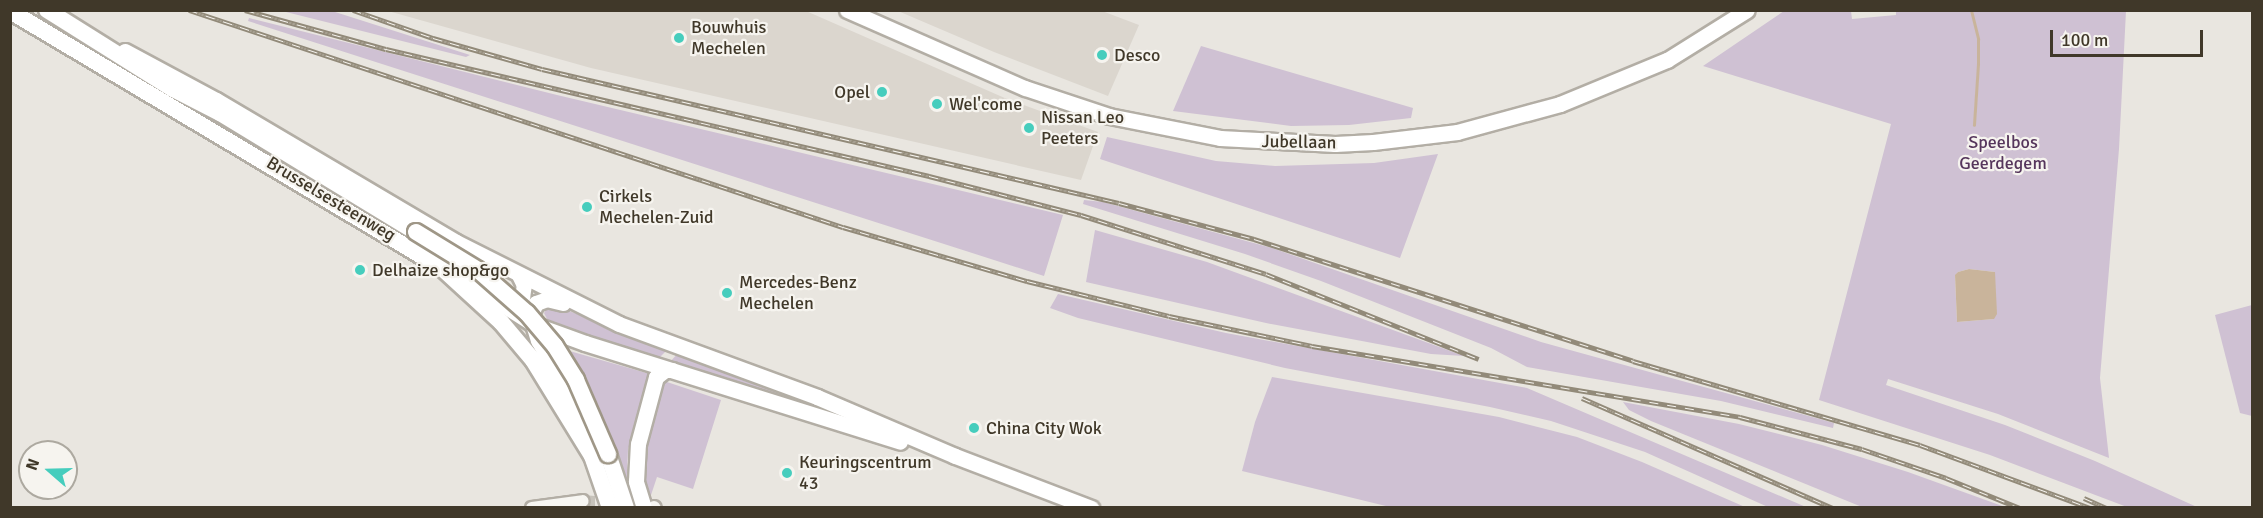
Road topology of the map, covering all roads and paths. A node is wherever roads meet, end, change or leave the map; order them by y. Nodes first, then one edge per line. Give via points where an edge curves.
1 (47, 10) edge
2 (847, 10) edge
3 (1747, 10) edge
4 (10, 11) edge
5 (67, 22) junction
6 (442, 268) junction
7 (519, 275) junction
8 (500, 303) junction
9 (533, 324) junction
10 (619, 324) junction
11 (672, 370) junction
12 (833, 413) junction
13 (600, 455) junction
14 (583, 501) tunnel mouth
15 (532, 507) edge
16 (610, 507) edge
17 (626, 507) edge
18 (644, 507) edge
19 (1091, 507) edge

1 - 5 highway, Brusselsesteenweg
2 - 3 main road, Jubellaan via 1025,88 1108,116 1192,134 1306,144 1411,138 1524,116 1665,60
4 - 6 highway, Brusselsesteenweg
5 - 7 main road, Brusselsesteenweg via 216,100 393,206
5 - 13 highway, bridge via 478,270 527,313 555,346 576,380
6 - 8 main road, Brusselsesteenweg
6 - 13 highway via 517,340
7 - 8 main road via 524,285 522,297 514,304
7 - 10 main road, Brusselsesteenweg
8 - 9 main road, Brusselsesteenweg
9 - 10 main road via 532,309 547,298
9 - 11 main road, Brusselsesteenweg
9 - 13 main road
10 - 12 main road, Brusselsesteenweg
11 - 12 main road, Brusselsesteenweg
11 - 18 main road via 664,370 656,377 638,444 636,481
12 - 19 main road, Brusselsesteenweg
13 - 16 highway
13 - 17 highway
14 - 15 street

